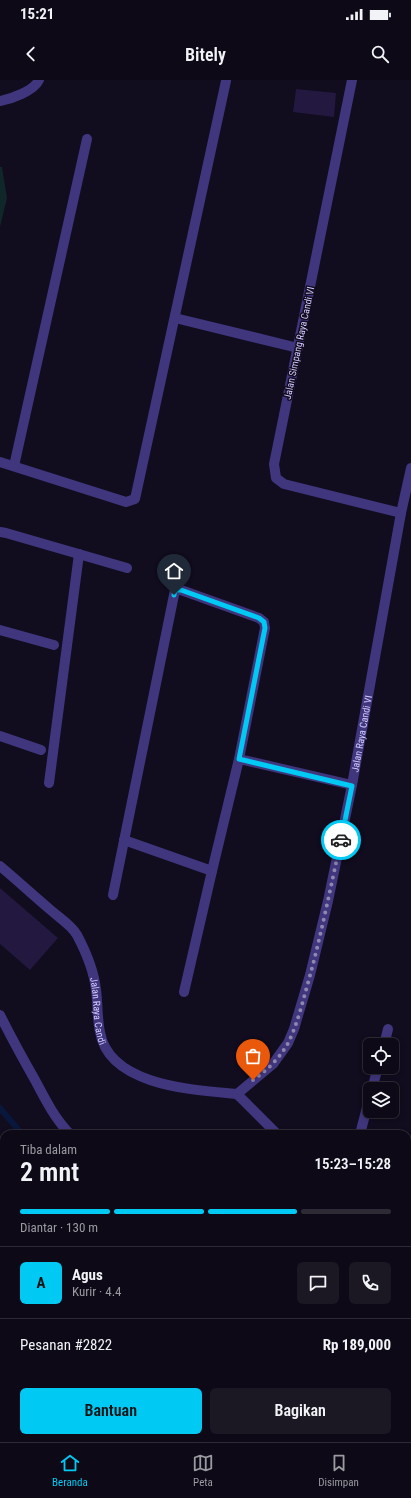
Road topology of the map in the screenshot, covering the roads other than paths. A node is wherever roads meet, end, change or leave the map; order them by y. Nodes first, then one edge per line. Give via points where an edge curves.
1 (39, 80) edge
2 (352, 80) edge
3 (226, 81) dead end
4 (0, 101) edge
5 (87, 139) dead end
6 (175, 318) junction
7 (298, 348) junction
8 (0, 462) edge
9 (14, 466) junction
10 (411, 468) edge
11 (401, 513) junction
12 (0, 532) edge
13 (79, 554) junction
14 (127, 568) dead end
15 (0, 630) edge
16 (54, 645) dead end
17 (0, 736) edge
18 (41, 750) dead end
19 (239, 759) junction
20 (49, 783) dead end
21 (352, 786) junction
22 (124, 840) junction
23 (0, 866) edge
24 (212, 871) junction
25 (113, 895) dead end
26 (184, 992) dead end
27 (0, 1015) edge
28 (388, 1029) dead end
29 (386, 1038) edge
30 (237, 1094) junction
31 (364, 1118) edge
32 (66, 1130) edge
33 (273, 1130) edge
34 (361, 1130) edge

1 - 4 street via 26,92
2 - 7 street, Jalan Simpang Raya Candi VI
3 - 6 street
5 - 9 street
6 - 7 street
6 - 9 street via 136,499 126,502
7 - 11 street, Jalan Simpang Raya Candi VI via 274,464 276,478 284,484
8 - 9 street
10 - 11 street, Jalan Raya Candi VI
11 - 21 street, Jalan Raya Candi VI
12 - 13 street
13 - 14 street
13 - 20 street
15 - 16 street
17 - 18 street
19 - 21 street
19 - 22 street via 265,628 264,622 259,618 175,590
19 - 24 street
21 - 30 street, Jalan Raya Candi VI via 328,901 294,1029 288,1043 273,1064
22 - 24 street
22 - 25 street
23 - 30 street, Jalan Raya Candi via 76,934 89,961 96,988 100,1034 106,1049 116,1062 127,1070 155,1082 193,1090
24 - 26 street
27 - 32 street via 47,1102
28 - 29 street
30 - 33 street
31 - 34 street

